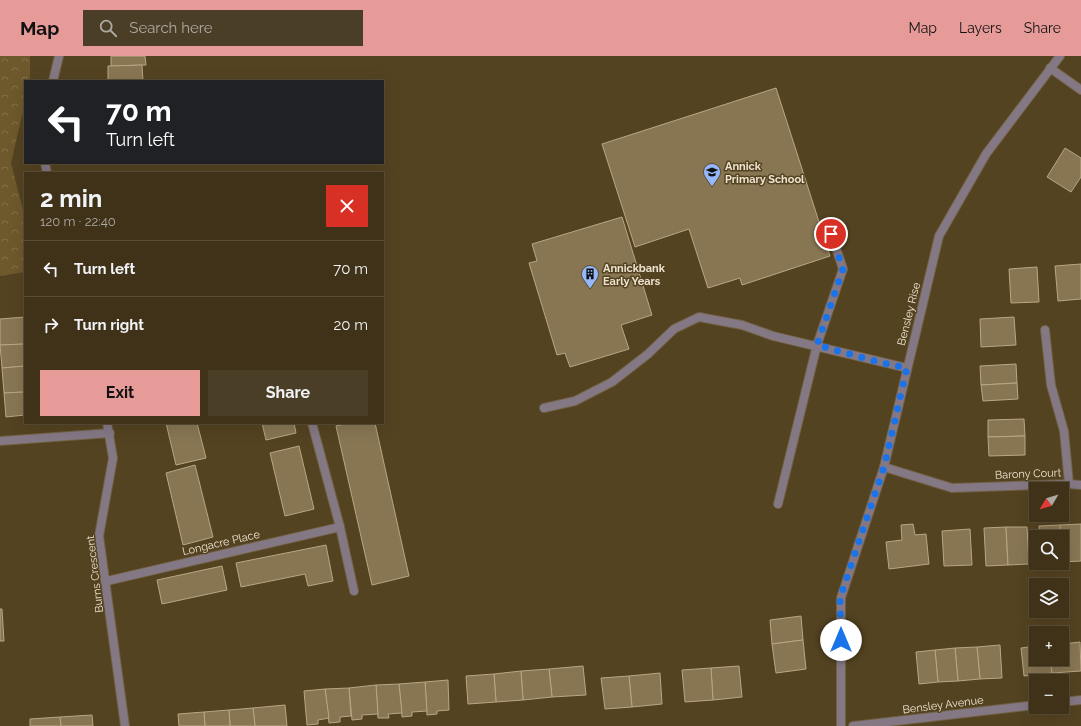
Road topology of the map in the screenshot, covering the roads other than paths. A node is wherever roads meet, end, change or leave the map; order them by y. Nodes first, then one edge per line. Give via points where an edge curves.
1 (59, 56) edge
2 (1060, 56) edge
3 (1050, 68) junction
4 (53, 80) edge
5 (1081, 90) edge
6 (831, 234) dead end
7 (1045, 330) dead end
8 (817, 345) junction
9 (907, 368) junction
10 (544, 408) dead end
11 (107, 424) edge
12 (312, 424) edge
13 (110, 433) junction
14 (0, 441) edge
15 (884, 467) junction
16 (1069, 482) edge
17 (1069, 484) edge
18 (1081, 484) edge
19 (1029, 485) edge
20 (778, 504) dead end
21 (340, 528) junction
22 (107, 581) junction
23 (354, 591) dead end
24 (1081, 700) edge
25 (1069, 701) edge
26 (1029, 706) edge
27 (125, 726) edge
28 (841, 726) edge
29 (853, 726) edge

1 - 4 street
2 - 3 street, Bensley Rise
3 - 5 street
3 - 9 street, Bensley Rise via 986,154 939,236
6 - 8 street via 843,269
7 - 16 street, Barony Court via 1051,385 1064,430
8 - 9 street
8 - 10 street via 700,317 674,329 648,354 612,382 574,402
8 - 20 street
9 - 15 street, Bensley Rise
11 - 13 street, Burns Crescent
12 - 21 street
13 - 14 street
13 - 22 street, Burns Crescent via 114,458 99,536
15 - 19 street, Barony Court via 952,488
15 - 28 street, Bensley Rise via 840,598
17 - 18 street
21 - 22 street, Longacre Place
21 - 23 street
22 - 27 street, Burns Crescent
24 - 25 street
26 - 29 street, Bensley Avenue

